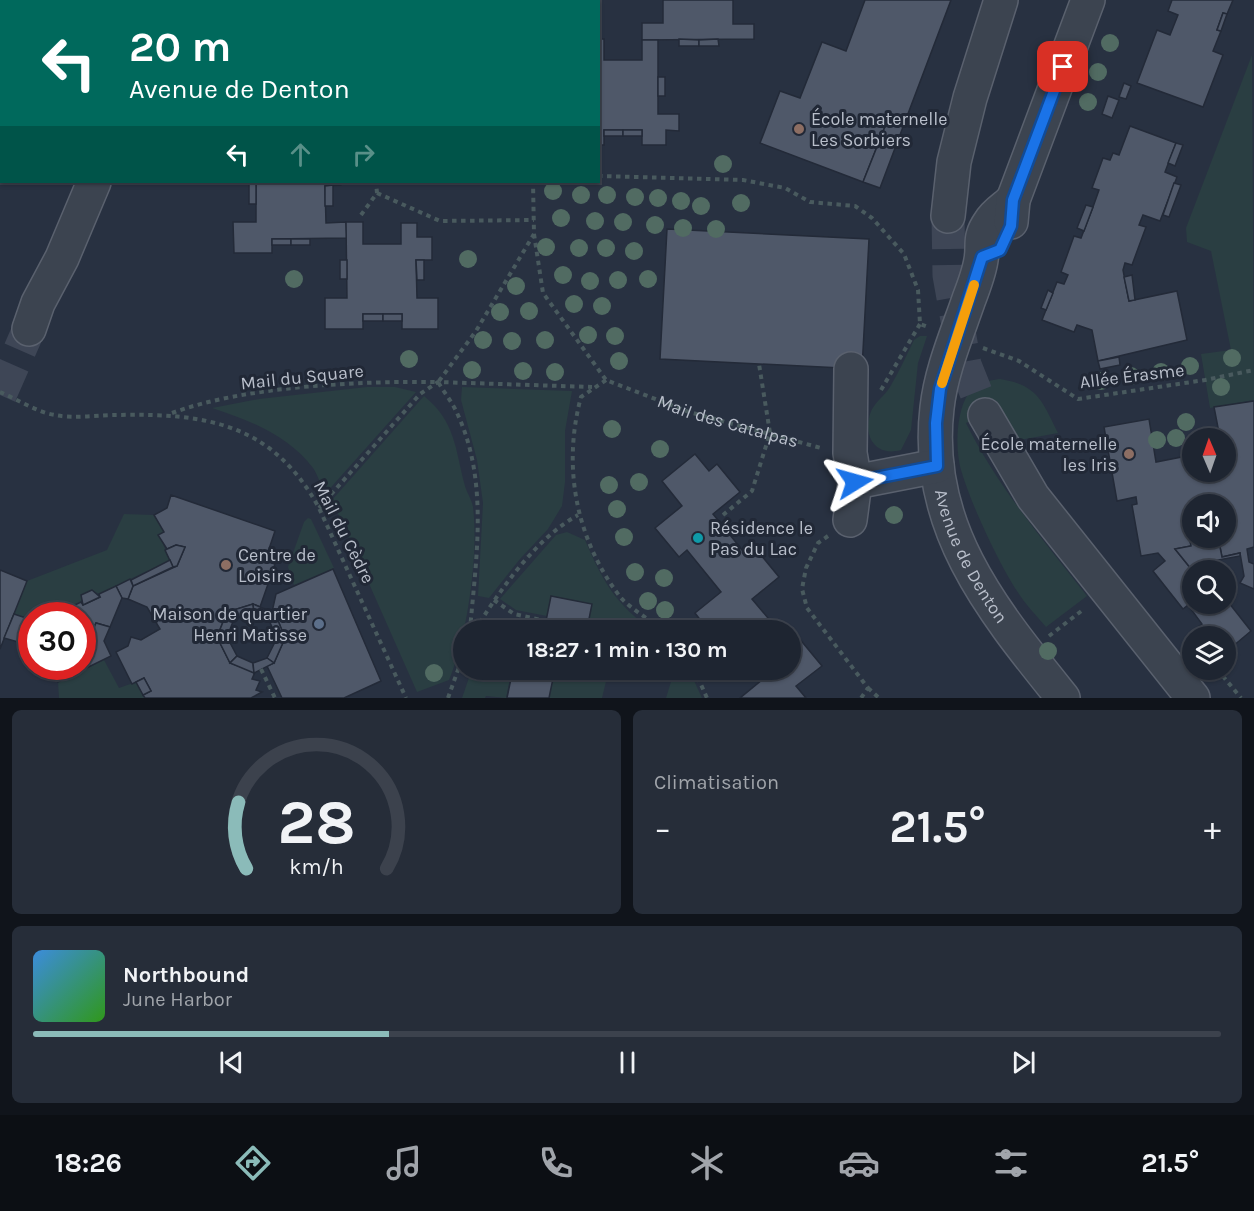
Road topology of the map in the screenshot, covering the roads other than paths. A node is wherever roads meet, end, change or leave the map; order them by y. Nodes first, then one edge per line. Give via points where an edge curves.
1 (1001, 0) edge
2 (1088, 0) edge
3 (94, 183) edge
4 (948, 216) tunnel mouth
5 (29, 329) tunnel mouth
6 (851, 369) dead end
7 (985, 415) tunnel mouth
8 (937, 466) junction
9 (853, 468) junction
10 (850, 520) road end
11 (1063, 698) edge
12 (1193, 698) edge

1 - 4 street via 954,162
2 - 8 street, Avenue de Denton via 1013,200 990,220 980,242 982,257 937,406
3 - 5 street
6 - 9 street
7 - 12 street via 1033,497
8 - 9 street
8 - 11 street, Avenue de Denton via 960,553 989,602
9 - 10 street

